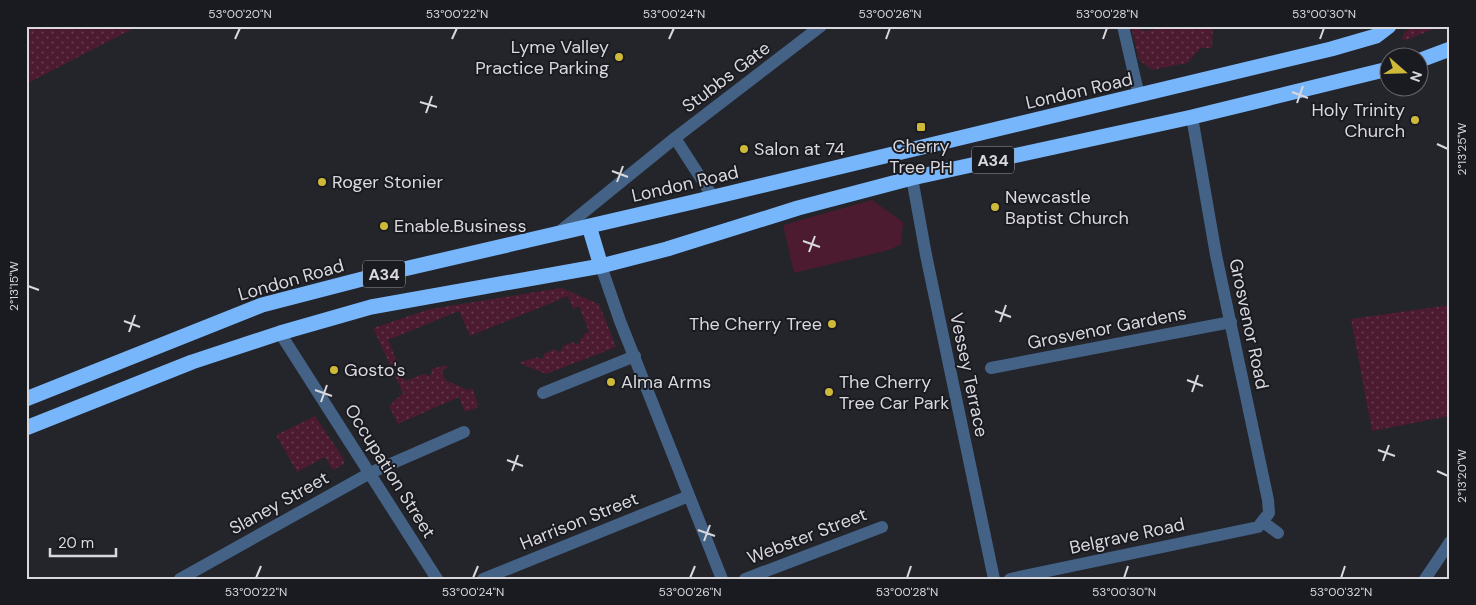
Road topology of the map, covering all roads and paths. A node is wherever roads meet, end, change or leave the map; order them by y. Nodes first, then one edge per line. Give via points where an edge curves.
1 (822, 26) edge
2 (1124, 26) edge
3 (1389, 26) edge
4 (1450, 49) edge
5 (1428, 57) edge
6 (1378, 71) edge
7 (1139, 96) junction
8 (1192, 117) junction
9 (675, 138) junction
10 (912, 178) junction
11 (713, 197) junction
12 (589, 226) junction
13 (556, 234) junction
14 (601, 266) junction
15 (1230, 322) junction
16 (280, 333) junction
17 (635, 356) junction
18 (991, 368) dead end
19 (543, 393) dead end
20 (26, 399) edge
21 (26, 428) edge
22 (464, 432) dead end
23 (370, 473) junction
24 (688, 496) junction
25 (1263, 522) junction
26 (882, 527) dead end
27 (1278, 533) dead end
28 (1450, 542) edge
29 (180, 579) edge
30 (437, 579) edge
31 (483, 579) edge
32 (722, 579) edge
33 (745, 579) edge
34 (994, 579) edge
35 (1010, 579) edge
36 (1425, 579) edge

1 - 9 street, Stubbs Gate
2 - 7 street
3 - 7 highway, London Road / A34 via 1376,36
4 - 5 highway
6 - 8 highway, A34
7 - 11 highway, London Road / A34
8 - 10 highway, A34
8 - 15 street, Grosvenor Road
9 - 11 street, Stubbs Gate
9 - 13 street, Stubbs Gate
10 - 14 highway, A34
10 - 34 street, Vessey Terrace
11 - 12 highway, London Road / A34
12 - 13 highway, London Road / A34
12 - 14 highway
13 - 20 highway, London Road / A34 via 262,305
14 - 16 highway, A34 via 371,307
14 - 17 street
15 - 18 street, Grosvenor Gardens
15 - 25 street, Grosvenor Road via 1268,500 1269,512
16 - 21 highway, A34 via 192,362
16 - 23 street, Occupation Street
17 - 19 street
17 - 24 street
22 - 23 street, Slaney Street
23 - 29 street, Slaney Street
23 - 30 street, Occupation Street
24 - 31 street, Harrison Street
24 - 32 street
25 - 27 street
25 - 35 street, Belgrave Road via 1258,527
26 - 33 street, Webster Street
28 - 36 street

